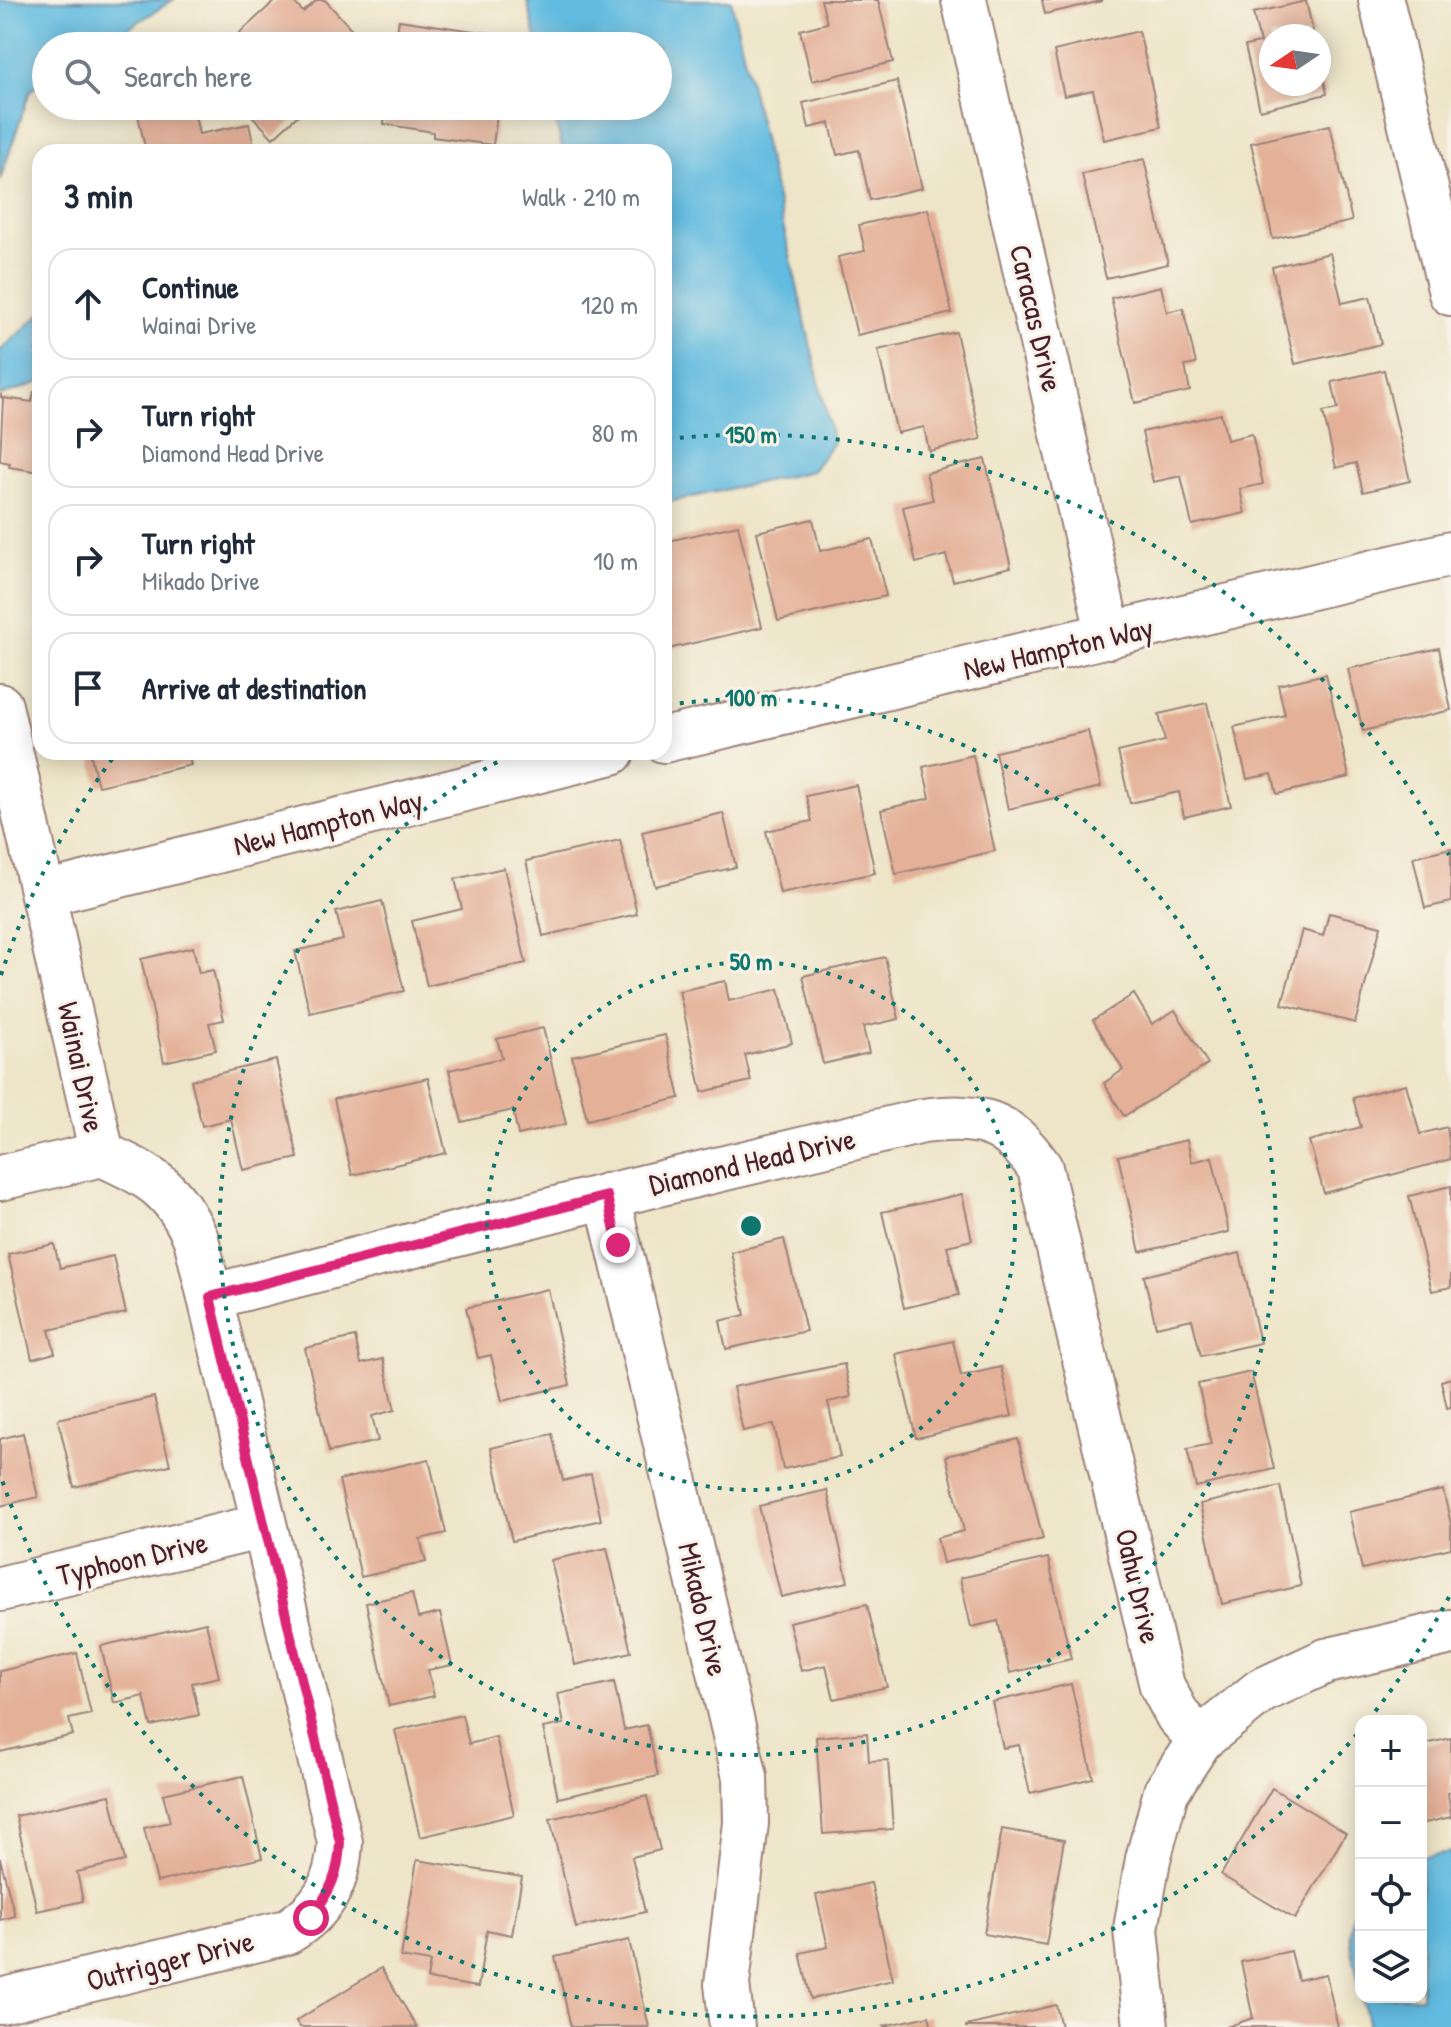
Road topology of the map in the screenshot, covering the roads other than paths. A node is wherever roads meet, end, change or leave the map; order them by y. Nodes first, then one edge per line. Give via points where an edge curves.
1 (964, 0) edge
2 (1381, 0) edge
3 (1451, 293) edge
4 (1451, 554) edge
5 (1109, 636) junction
6 (0, 706) edge
7 (672, 738) edge
8 (540, 760) edge
9 (469, 768) edge
10 (44, 894) junction
11 (1015, 1135) joint
12 (102, 1154) junction
13 (0, 1178) edge
14 (607, 1196) junction
15 (210, 1297) junction
16 (263, 1526) junction
17 (0, 1589) edge
18 (1451, 1632) edge
19 (1200, 1740) junction
20 (327, 1897) joint
21 (0, 2001) edge
22 (732, 2027) edge
23 (1146, 2027) edge

1 - 5 street, Caracas Drive
2 - 3 street
4 - 5 street, New Hampton Way
5 - 7 street, New Hampton Way
6 - 10 street, Wainai Drive
8 - 9 street, New Hampton Way
9 - 10 street, New Hampton Way
10 - 12 street, Wainai Drive
11 - 14 street, Diamond Head Drive via 970,1117 923,1121
11 - 19 street, Oahu Drive via 1040,1168 1162,1686 1178,1716
12 - 13 street
12 - 15 street, Wainai Drive via 154,1180 173,1196 196,1239
14 - 15 street, Diamond Head Drive
14 - 22 street, Mikado Drive via 745,1777 746,1823 727,1984
15 - 16 street, Wainai Drive
16 - 17 street, Typhoon Drive
16 - 20 street, Wainai Drive via 340,1842 339,1871
18 - 19 street via 1326,1661 1261,1691
19 - 23 street via 1166,1792 1148,1859 1136,1929
20 - 21 street, Outrigger Drive via 311,1918 287,1932

